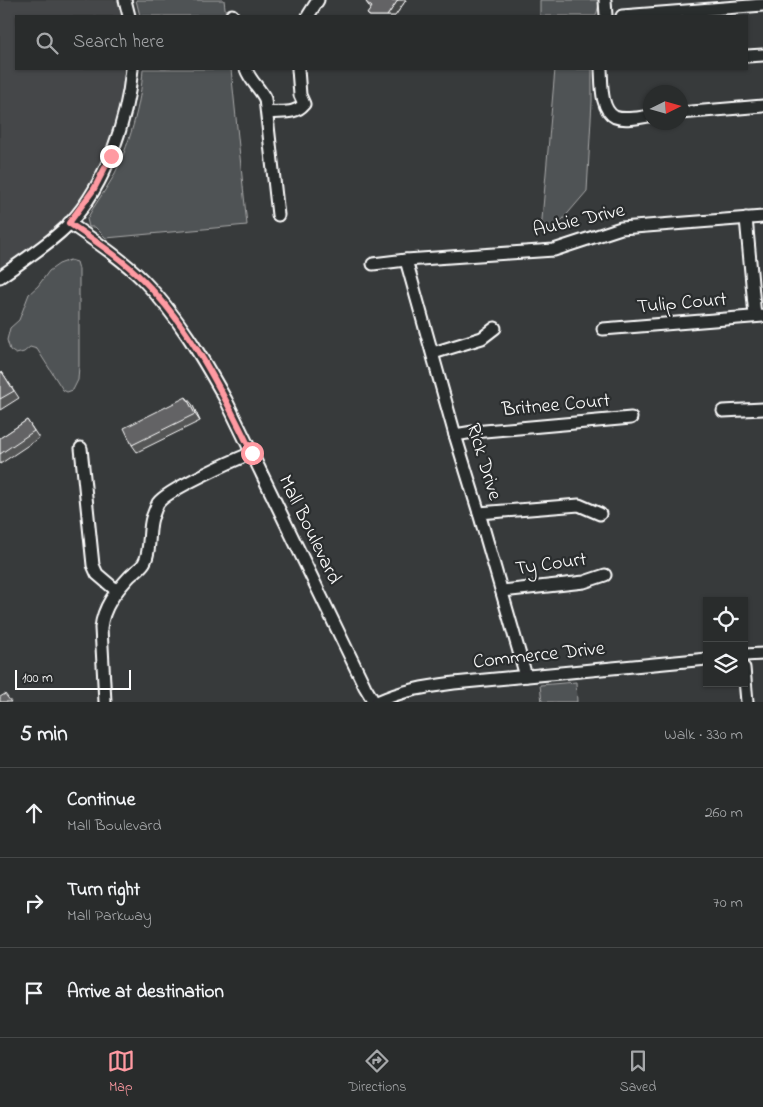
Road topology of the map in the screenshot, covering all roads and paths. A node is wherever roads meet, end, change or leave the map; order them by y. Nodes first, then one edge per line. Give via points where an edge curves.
1 (125, 0) edge
2 (318, 0) edge
3 (606, 0) edge
4 (763, 5) edge
5 (128, 15) edge
6 (309, 15) edge
7 (606, 15) edge
8 (635, 15) edge
9 (763, 55) edge
10 (748, 56) edge
11 (132, 70) edge
12 (246, 70) edge
13 (298, 70) edge
14 (601, 70) edge
15 (763, 106) edge
16 (688, 112) edge
17 (268, 113) junction
18 (643, 116) edge
19 (278, 215) dead end
20 (763, 217) edge
21 (746, 218) junction
22 (69, 223) junction
23 (406, 260) junction
24 (373, 264) dead end
25 (0, 277) edge
26 (759, 316) edge
27 (495, 328) dead end
28 (603, 329) dead end
29 (432, 353) junction
30 (763, 409) edge
31 (723, 411) dead end
32 (631, 418) dead end
33 (455, 435) junction
34 (81, 448) dead end
35 (252, 453) junction
36 (479, 513) junction
37 (600, 514) dead end
38 (605, 575) dead end
39 (117, 591) junction
40 (502, 591) junction
41 (763, 654) edge
42 (748, 655) edge
43 (703, 659) edge
44 (526, 676) junction
45 (746, 687) edge
46 (105, 702) edge
47 (375, 702) edge
48 (747, 702) edge

1 - 5 street
2 - 6 street
3 - 7 street
4 - 8 street
9 - 10 street
11 - 22 street via 127,103 111,156 94,189
12 - 17 street via 262,92
13 - 17 street via 304,104 295,112
14 - 18 street via 603,98 609,112 614,117
15 - 16 street
17 - 19 street
20 - 21 street, Aubie Drive
21 - 23 street, Aubie Drive via 621,228 554,250
21 - 26 street
22 - 25 street
22 - 35 street, Mall Boulevard via 115,255 166,306 204,359
23 - 24 street, Aubie Drive
23 - 29 street, Rick Drive
26 - 28 street, Tulip Court
27 - 29 street via 482,338
29 - 33 street, Rick Drive
30 - 31 street
32 - 33 street, Britnee Court
33 - 36 street, Rick Drive
34 - 39 street via 93,565 97,574
35 - 39 street via 179,488 159,502 152,518 144,563
35 - 47 street, Mall Boulevard
36 - 37 street via 579,505
36 - 40 street, Rick Drive
38 - 40 street, Ty Court via 584,582
39 - 46 street via 102,619 101,628
40 - 44 street, Rick Drive
41 - 42 street
43 - 44 street, Commerce Drive
44 - 47 street, Commerce Drive via 417,688
45 - 48 street

